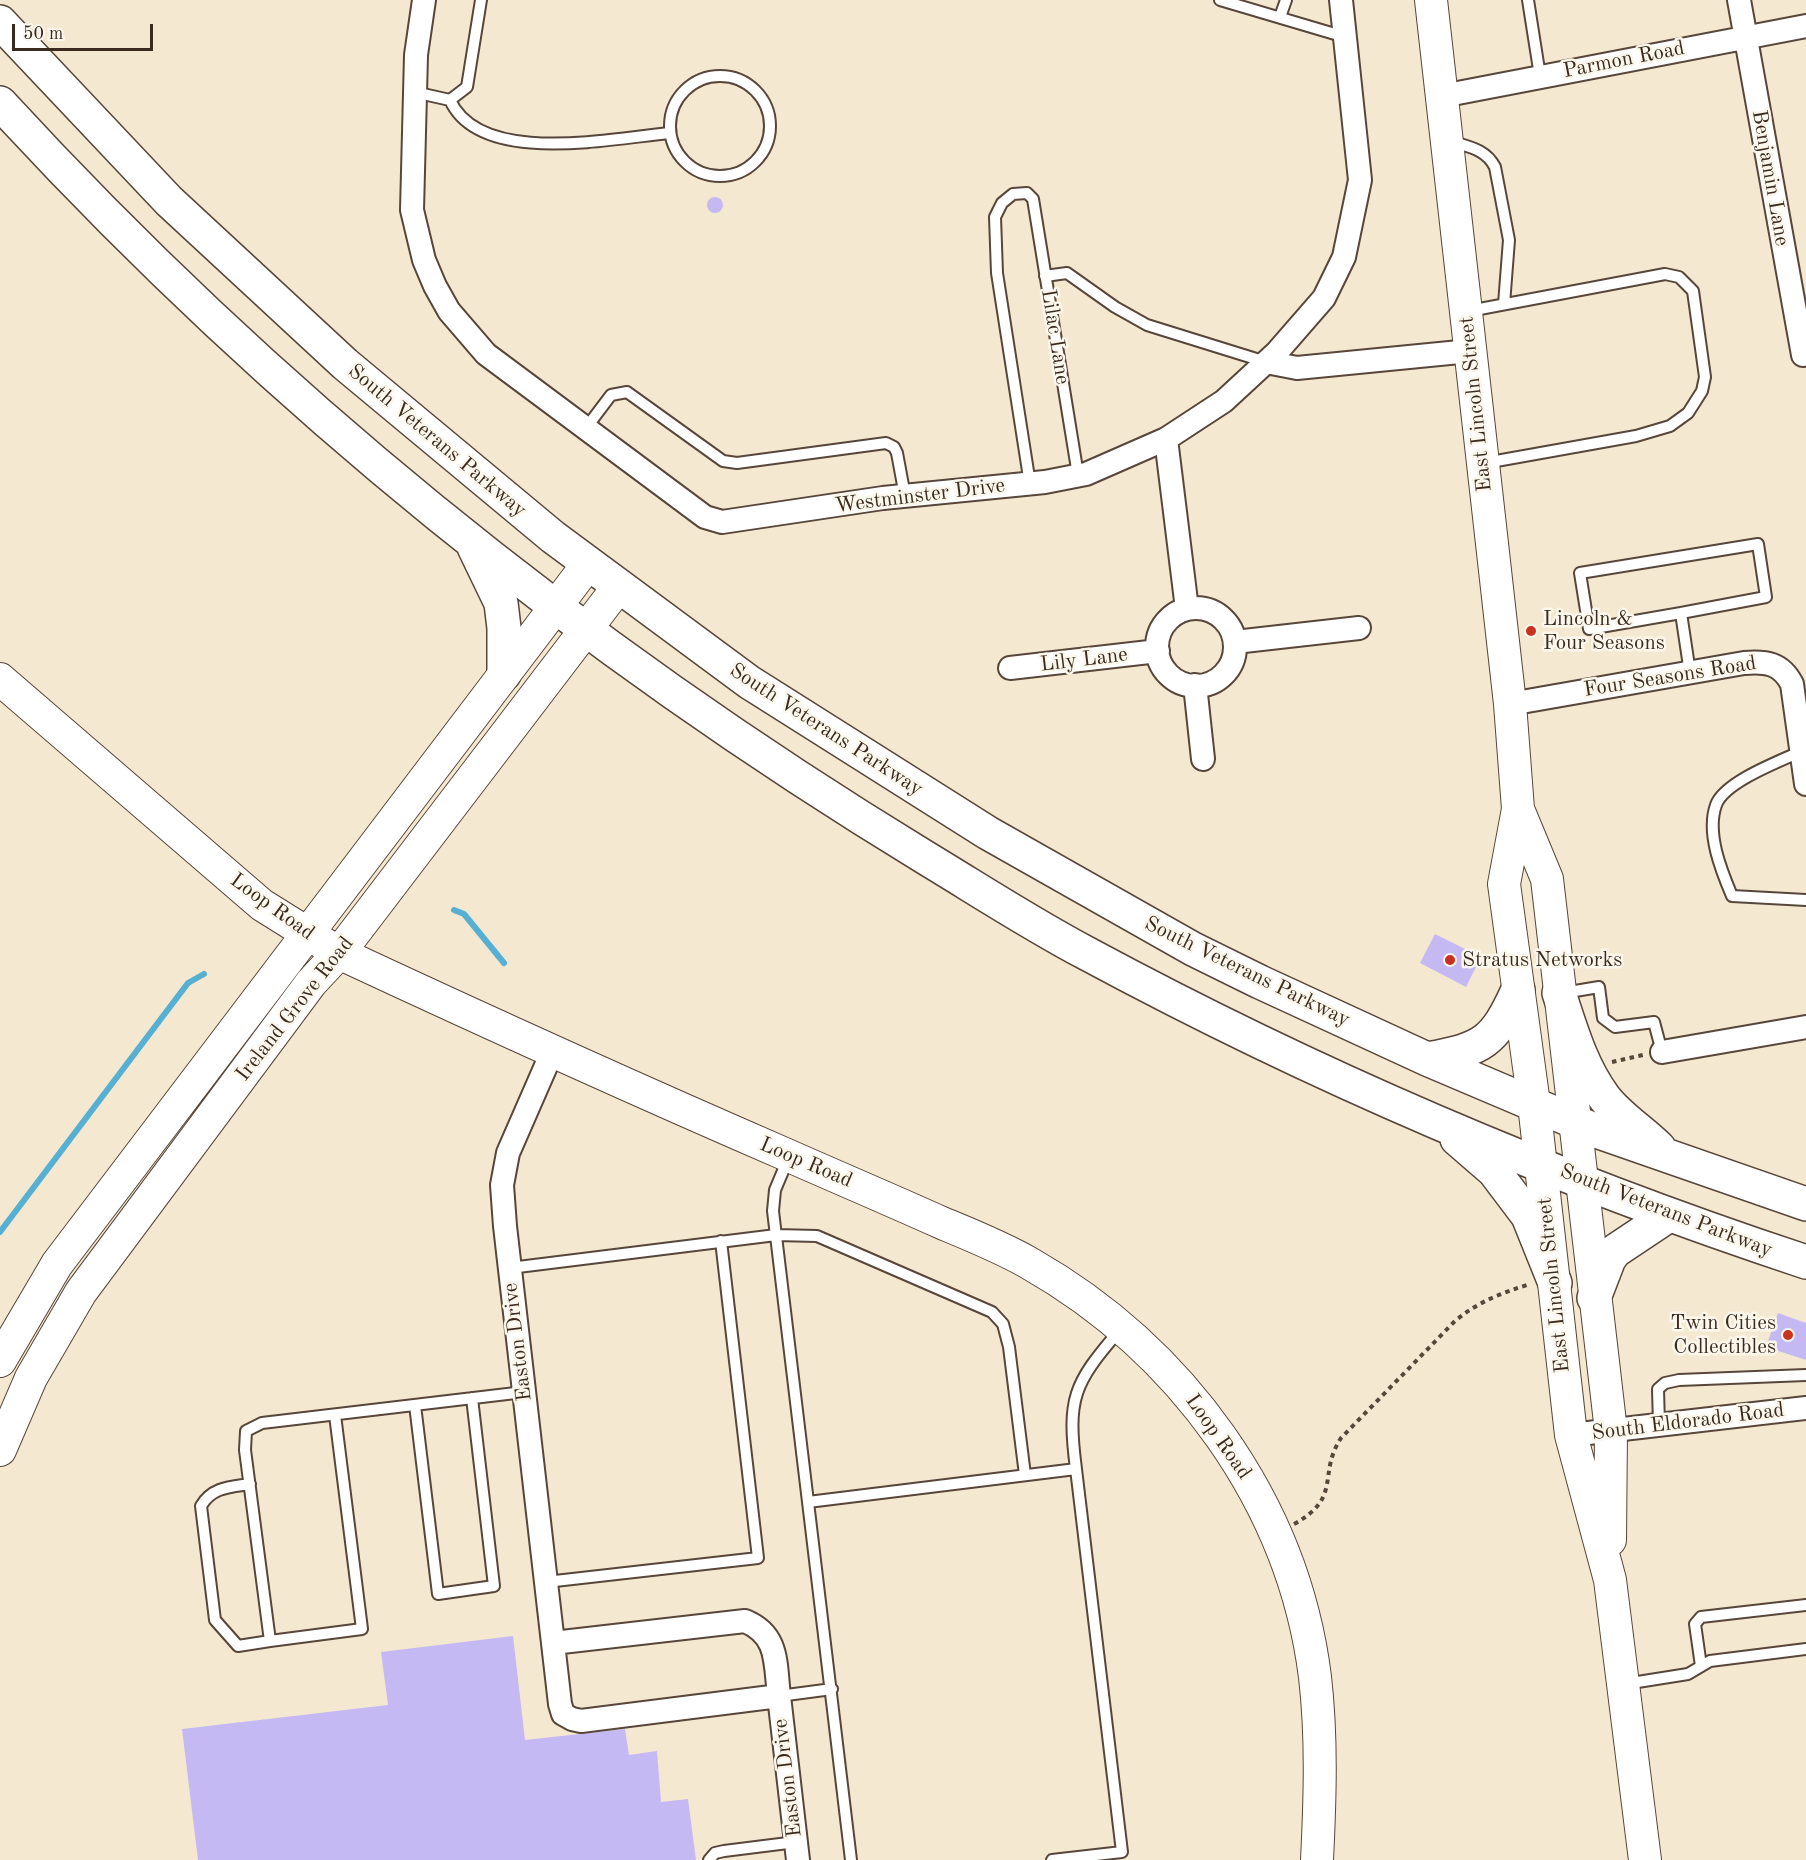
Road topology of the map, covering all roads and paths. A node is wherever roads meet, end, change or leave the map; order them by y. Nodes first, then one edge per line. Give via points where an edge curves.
1 (424, 0) edge
2 (481, 0) edge
3 (1220, 0) edge
4 (1286, 0) edge
5 (1341, 0) edge
6 (1431, 0) edge
7 (1528, 0) edge
8 (1739, 0) edge
9 (1280, 17) junction
10 (0, 22) edge
11 (1806, 26) edge
12 (1746, 36) junction
13 (1346, 38) junction
14 (1540, 76) junction
15 (414, 92) junction
16 (1442, 96) junction
17 (450, 100) junction
18 (0, 103) edge
19 (670, 132) junction
20 (1447, 141) junction
21 (1045, 276) junction
22 (1798, 289) edge
23 (1504, 304) junction
24 (1466, 311) junction
25 (1470, 351) junction
26 (1803, 355) dead end
27 (1266, 362) junction
28 (586, 428) junction
29 (1166, 439) junction
30 (1482, 464) junction
31 (1078, 475) junction
32 (1030, 483) junction
33 (905, 496) junction
34 (472, 543) junction
35 (588, 564) junction
36 (619, 586) junction
37 (556, 608) junction
38 (1187, 609) junction
39 (1681, 613) junction
40 (1359, 628) dead end
41 (585, 630) junction
42 (1235, 642) junction
43 (1158, 651) junction
44 (1010, 668) dead end
45 (1690, 672) junction
46 (504, 674) junction
47 (0, 679) edge
48 (1195, 685) junction
49 (1510, 705) junction
50 (1802, 751) junction
51 (1203, 759) dead end
52 (1806, 784) edge
53 (1518, 809) junction
54 (1806, 900) edge
55 (307, 935) junction
56 (339, 953) junction
57 (1518, 990) junction
58 (1559, 993) junction
59 (1806, 1027) edge
60 (553, 1050) junction
61 (1662, 1052) junction
62 (1427, 1059) junction
63 (1601, 1065) dead end
64 (1534, 1104) junction
65 (1573, 1119) junction
66 (1437, 1123) junction
67 (790, 1156) junction
68 (1672, 1159) junction
69 (1541, 1163) junction
70 (1580, 1179) junction
71 (1806, 1204) edge
72 (1669, 1215) junction
73 (776, 1235) junction
74 (721, 1241) junction
75 (1806, 1262) edge
76 (510, 1268) junction
77 (1546, 1283) junction
78 (1594, 1298) junction
79 (1122, 1327) junction
80 (0, 1361) edge
81 (1806, 1376) edge
82 (524, 1392) junction
83 (472, 1398) junction
84 (415, 1405) junction
85 (1806, 1408) edge
86 (335, 1415) junction
87 (1659, 1425) junction
88 (1611, 1431) junction
89 (1570, 1436) junction
90 (0, 1450) edge
91 (1076, 1469) junction
92 (1025, 1475) junction
93 (250, 1484) junction
94 (808, 1502) junction
95 (1292, 1526) dead end
96 (1610, 1580) junction
97 (546, 1582) junction
98 (1806, 1605) edge
99 (270, 1641) junction
100 (553, 1643) junction
101 (1806, 1649) edge
102 (1701, 1666) junction
103 (1624, 1684) junction
104 (832, 1689) junction
105 (779, 1696) junction
106 (797, 1851) edge
107 (709, 1860) edge
108 (851, 1860) edge
109 (1052, 1860) edge
110 (1317, 1860) edge
111 (1645, 1860) edge

1 - 15 street, Westminster Drive
2 - 17 lane via 467,87
3 - 9 lane
4 - 9 lane
5 - 13 street, Westminster Drive
6 - 16 main road, East Lincoln Street
7 - 14 lane
8 - 12 street, Benjamin Lane
9 - 13 lane
10 - 35 highway, South Veterans Parkway via 169,201 248,276 345,364
11 - 12 street, Parmon Road
12 - 14 street, Parmon Road
12 - 22 street, Benjamin Lane
13 - 27 street, Westminster Drive via 1360,180 1344,257 1324,298
14 - 16 street, Parmon Road
15 - 17 lane
15 - 28 street, Westminster Drive via 412,210 435,286 449,311 486,354
16 - 20 main road, East Lincoln Street
17 - 19 lane via 456,114 471,125 524,142 568,143
18 - 34 highway, South Veterans Parkway via 208,314 365,455
19 - 19 lane via 683,160 695,170 725,176 753,164 766,145 770,122 760,95 743,82 722,76 694,83 683,92 670,118
20 - 23 lane via 1481,151 1495,167 1509,240
20 - 24 main road, East Lincoln Street
21 - 27 lane via 1066,273 1147,325
21 - 31 lane, Lilac Lane
21 - 32 lane, Lilac Lane via 1033,199 1027,193 1013,194 1002,202 995,217 997,273
22 - 26 street, Benjamin Lane
23 - 24 lane
23 - 30 lane via 1665,274 1679,277 1693,291 1705,377 1702,391 1688,413 1670,426 1636,436
24 - 25 main road, East Lincoln Street
25 - 27 street via 1297,368
25 - 30 main road, East Lincoln Street
27 - 29 street, Westminster Drive via 1224,401
28 - 33 street, Westminster Drive via 713,521
28 - 33 lane via 611,395 627,392 723,461 737,463 886,443 897,453
29 - 31 street, Westminster Drive
29 - 38 street
30 - 49 main road, East Lincoln Street
31 - 32 street, Westminster Drive
32 - 33 street, Westminster Drive
34 - 37 highway, South Veterans Parkway
34 - 46 highway via 501,603
35 - 36 highway, South Veterans Parkway
35 - 37 main road, Ireland Grove Road
36 - 41 main road, Ireland Grove Road
36 - 62 highway, South Veterans Parkway via 749,682 988,834 1193,949
37 - 41 highway, South Veterans Parkway
37 - 46 main road, Ireland Grove Road
38 - 42 street via 1201,608 1218,615 1231,630
38 - 43 street via 1168,620
39 - 39 lane via 1766,597 1758,544 1580,573 1589,628
39 - 45 lane
40 - 42 street
41 - 56 main road, Ireland Grove Road
41 - 66 highway, South Veterans Parkway via 829,799 1033,923 1203,1014
42 - 48 street via 1229,668 1220,678
43 - 44 street, Lily Lane
43 - 48 street via 1166,671 1175,679
45 - 49 street, Four Seasons Road
45 - 50 street, Four Seasons Road via 1763,661 1779,668 1788,675 1794,692
46 - 55 main road, Ireland Grove Road
47 - 55 main road, Loop Road via 262,905
48 - 51 street
49 - 53 main road, East Lincoln Street
50 - 52 street, Four Seasons Road
50 - 54 lane via 1765,767 1730,789 1716,805 1714,832 1716,859 1732,896
53 - 57 main road, East Lincoln Street via 1504,884
53 - 58 main road, East Lincoln Street via 1546,879
55 - 56 main road, Loop Road
55 - 80 main road, Ireland Grove Road via 57,1264
56 - 60 main road, Loop Road
56 - 90 main road, Ireland Grove Road via 306,990 81,1292 31,1378
57 - 62 highway via 1505,1018 1485,1042 1466,1051
57 - 64 main road, East Lincoln Street
58 - 61 lane via 1599,987 1604,1018 1616,1027 1654,1022
58 - 65 main road, East Lincoln Street
58 - 68 highway via 1581,1059 1605,1098
59 - 61 street
60 - 67 main road, Loop Road
60 - 76 street, Easton Drive via 508,1153 502,1185
61 - 63 path
62 - 64 highway, South Veterans Parkway
64 - 65 highway, South Veterans Parkway
64 - 69 main road, East Lincoln Street
65 - 68 highway, South Veterans Parkway
65 - 70 main road, East Lincoln Street
66 - 69 highway, South Veterans Parkway
66 - 77 highway via 1494,1171 1511,1191 1528,1216
67 - 73 lane via 773,1200
67 - 79 main road, Loop Road via 1028,1262
68 - 71 highway, South Veterans Parkway
69 - 70 highway, South Veterans Parkway
69 - 77 main road, East Lincoln Street
70 - 72 highway, South Veterans Parkway
70 - 78 main road, East Lincoln Street
72 - 75 highway, South Veterans Parkway
72 - 78 highway via 1615,1251
73 - 74 lane
73 - 92 lane via 816,1236 992,1312 1003,1324 1009,1347
73 - 94 lane
74 - 76 lane
74 - 97 lane via 758,1558
76 - 82 street, Easton Drive
77 - 89 main road, East Lincoln Street
77 - 95 path via 1494,1295 1455,1321 1341,1438 1333,1451 1324,1499 1316,1511
78 - 88 main road, East Lincoln Street
79 - 91 lane via 1081,1380 1074,1398 1072,1437
79 - 110 main road, Loop Road via 1176,1379 1215,1427 1263,1506 1285,1560 1306,1626 1315,1677 1320,1756
81 - 87 lane via 1665,1383 1658,1389
82 - 83 lane
82 - 97 street, Easton Drive
83 - 84 lane
83 - 84 lane via 495,1586 438,1594
84 - 86 lane
85 - 87 street, South Eldorado Road
86 - 93 lane via 262,1423 246,1431
86 - 99 lane via 362,1629
87 - 88 street, South Eldorado Road
88 - 89 street, South Eldorado Road
88 - 96 main road, East Lincoln Street
89 - 96 main road, East Lincoln Street
91 - 92 lane
91 - 109 lane via 1122,1852
92 - 94 lane
93 - 99 lane
93 - 99 lane via 220,1489 207,1496 201,1506 215,1620 238,1646
94 - 104 lane
96 - 103 main road, East Lincoln Street
97 - 100 street, Easton Drive
98 - 102 lane via 1701,1617 1695,1624
100 - 105 street, Easton Drive via 745,1621 768,1636
100 - 105 street, Easton Drive via 560,1704 563,1714 572,1719
101 - 102 lane via 1710,1661
102 - 103 lane via 1688,1674
103 - 111 main road, East Lincoln Street
104 - 105 lane
104 - 108 lane
105 - 106 street, Easton Drive
106 - 107 lane via 724,1851

